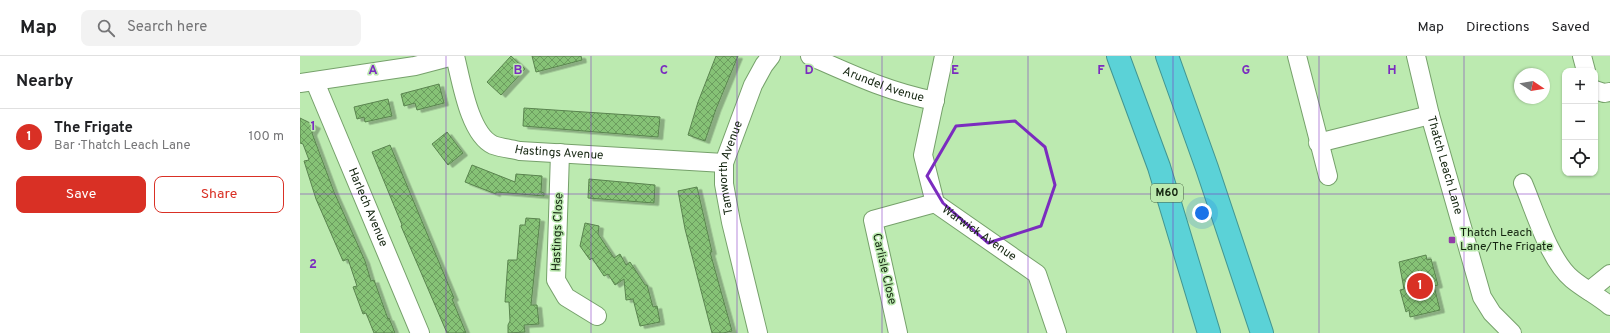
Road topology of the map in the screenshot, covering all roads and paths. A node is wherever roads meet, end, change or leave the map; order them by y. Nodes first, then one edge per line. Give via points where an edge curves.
1 (454, 56) edge
2 (771, 56) edge
3 (810, 56) edge
4 (944, 56) edge
5 (1118, 56) edge
6 (1167, 56) edge
7 (1297, 56) edge
8 (1416, 56) edge
9 (1582, 56) edge
10 (1585, 68) edge
11 (307, 82) edge
12 (1598, 91) edge
13 (1610, 92) edge
14 (936, 101) junction
15 (1430, 114) junction
16 (1318, 143) junction
17 (560, 153) junction
18 (724, 163) junction
19 (1328, 176) dead end
20 (1524, 183) dead end
21 (935, 203) junction
22 (1610, 274) edge
23 (1589, 290) junction
24 (1610, 306) edge
25 (597, 316) dead end
26 (420, 333) edge
27 (758, 333) edge
28 (898, 333) edge
29 (1057, 333) edge
30 (1209, 333) edge
31 (1262, 333) edge
32 (1512, 333) edge

1 - 11 street via 415,66
1 - 17 street, Hastings Avenue via 469,110 480,135 493,144 520,151
2 - 18 street, Tamworth Avenue via 754,85
3 - 14 street, Arundel Avenue via 881,87
4 - 14 street, Warwick Avenue
5 - 30 highway, M60 via 1159,167
6 - 31 highway
7 - 16 street
8 - 15 street, Thatch Leach Lane
9 - 10 street
11 - 26 street, Harlech Avenue
12 - 13 street
14 - 21 street, Warwick Avenue via 923,155
15 - 16 street
15 - 32 street, Thatch Leach Lane via 1482,297 1492,313
16 - 19 street
17 - 18 street, Hastings Avenue
17 - 25 street, Hastings Close via 556,280 566,296
18 - 27 street, Tamworth Avenue via 724,184 731,222
20 - 23 street via 1561,268 1572,280
21 - 28 street, Carlisle Close via 873,220
21 - 29 street, Warwick Avenue via 1037,274
22 - 23 street
23 - 24 street

